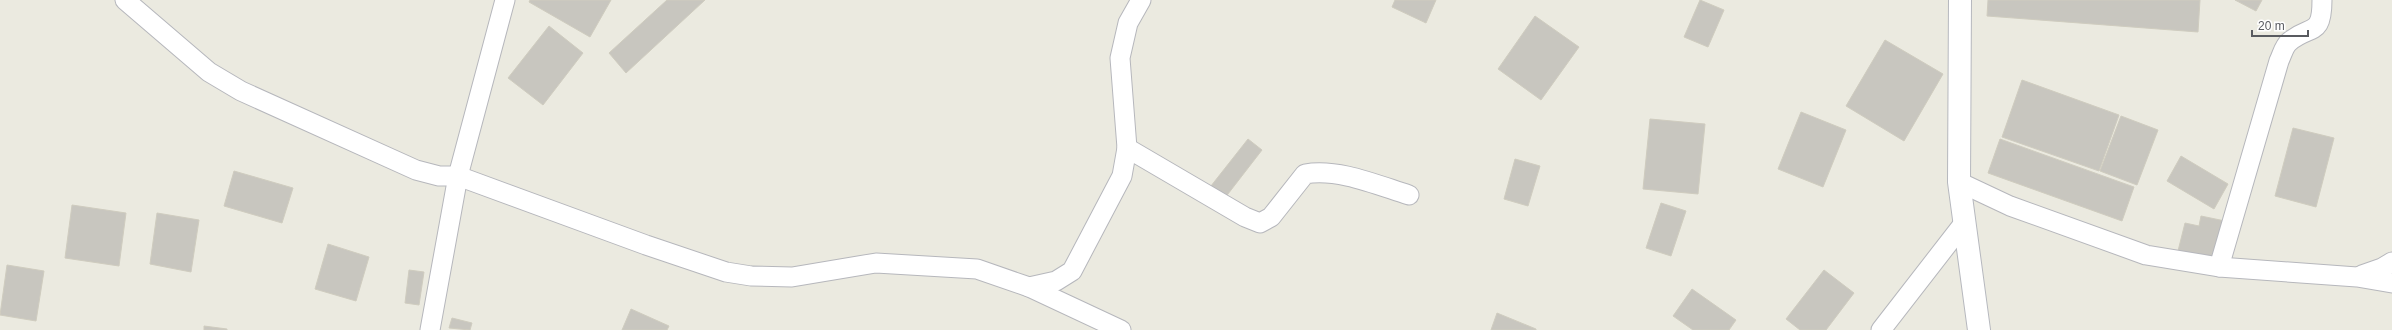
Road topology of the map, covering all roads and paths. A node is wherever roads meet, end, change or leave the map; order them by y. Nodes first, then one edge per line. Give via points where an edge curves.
1 (124, 0) edge
2 (505, 0) edge
3 (1141, 0) edge
4 (1960, 0) edge
5 (2322, 0) edge
6 (1127, 148) junction
7 (458, 176) junction
8 (1959, 182) junction
9 (1409, 195) dead end
10 (1964, 223) junction
11 (2392, 262) edge
12 (2219, 267) junction
13 (2357, 277) junction
14 (2392, 282) edge
15 (1029, 287) junction
16 (430, 330) edge
17 (1121, 330) edge
18 (1881, 330) edge
19 (1979, 330) edge

1 - 7 street via 209,72 241,91 416,170 439,176
2 - 7 street
3 - 6 street via 1128,23 1120,58
4 - 8 street
5 - 12 street via 2320,23 2312,31 2287,43 2279,61
6 - 9 street via 1245,217 1260,223 1271,216 1305,174 1318,172 1368,182
6 - 15 street via 1122,176 1072,270 1056,281
7 - 15 street via 726,272 751,276 792,277 858,265 899,262 977,269
7 - 16 street
8 - 10 street
8 - 12 street via 2010,206 2146,255
10 - 18 street
10 - 19 street
11 - 13 street
12 - 13 street
13 - 14 street
15 - 17 street

